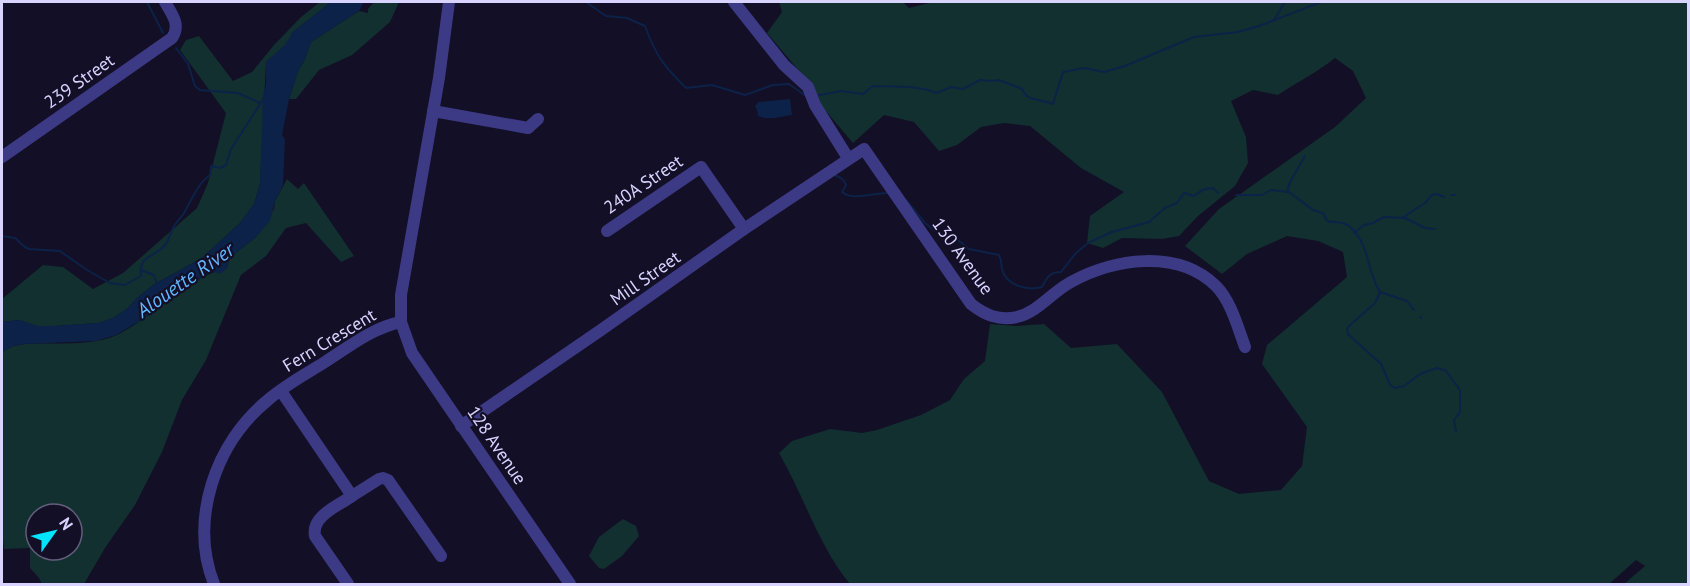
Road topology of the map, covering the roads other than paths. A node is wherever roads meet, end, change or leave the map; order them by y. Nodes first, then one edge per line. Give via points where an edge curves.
1 (165, 2) edge
2 (449, 2) edge
3 (734, 2) edge
4 (433, 111) junction
5 (538, 119) dead end
6 (864, 148) joint
7 (2, 157) edge
8 (848, 158) junction
9 (744, 229) junction
10 (607, 231) dead end
11 (401, 322) junction
12 (1245, 347) dead end
13 (281, 391) junction
14 (461, 426) junction
15 (352, 496) junction
16 (441, 556) dead end
17 (214, 585) edge
18 (348, 585) edge
19 (570, 585) edge

1 - 7 street, 239 Street via 176,21 172,38
2 - 4 street, Fern Crescent
3 - 8 street via 784,65 805,83
4 - 5 street via 528,128
4 - 11 street, Fern Crescent via 401,295
6 - 8 street, Mill Street
6 - 12 street, 130 Avenue via 971,303 987,315 1025,315 1069,283 1116,264 1164,262 1194,272 1217,286
8 - 9 street, Mill Street
9 - 10 street, 240A Street via 700,167
9 - 14 street, Mill Street
11 - 13 street, Fern Crescent via 376,329
11 - 14 street, 128 Avenue via 412,353
13 - 15 street
13 - 17 street, Fern Crescent via 247,419 222,455 205,511 203,540
14 - 19 street, 128 Avenue
15 - 16 street via 378,479 388,480
15 - 18 street via 319,519 314,530

